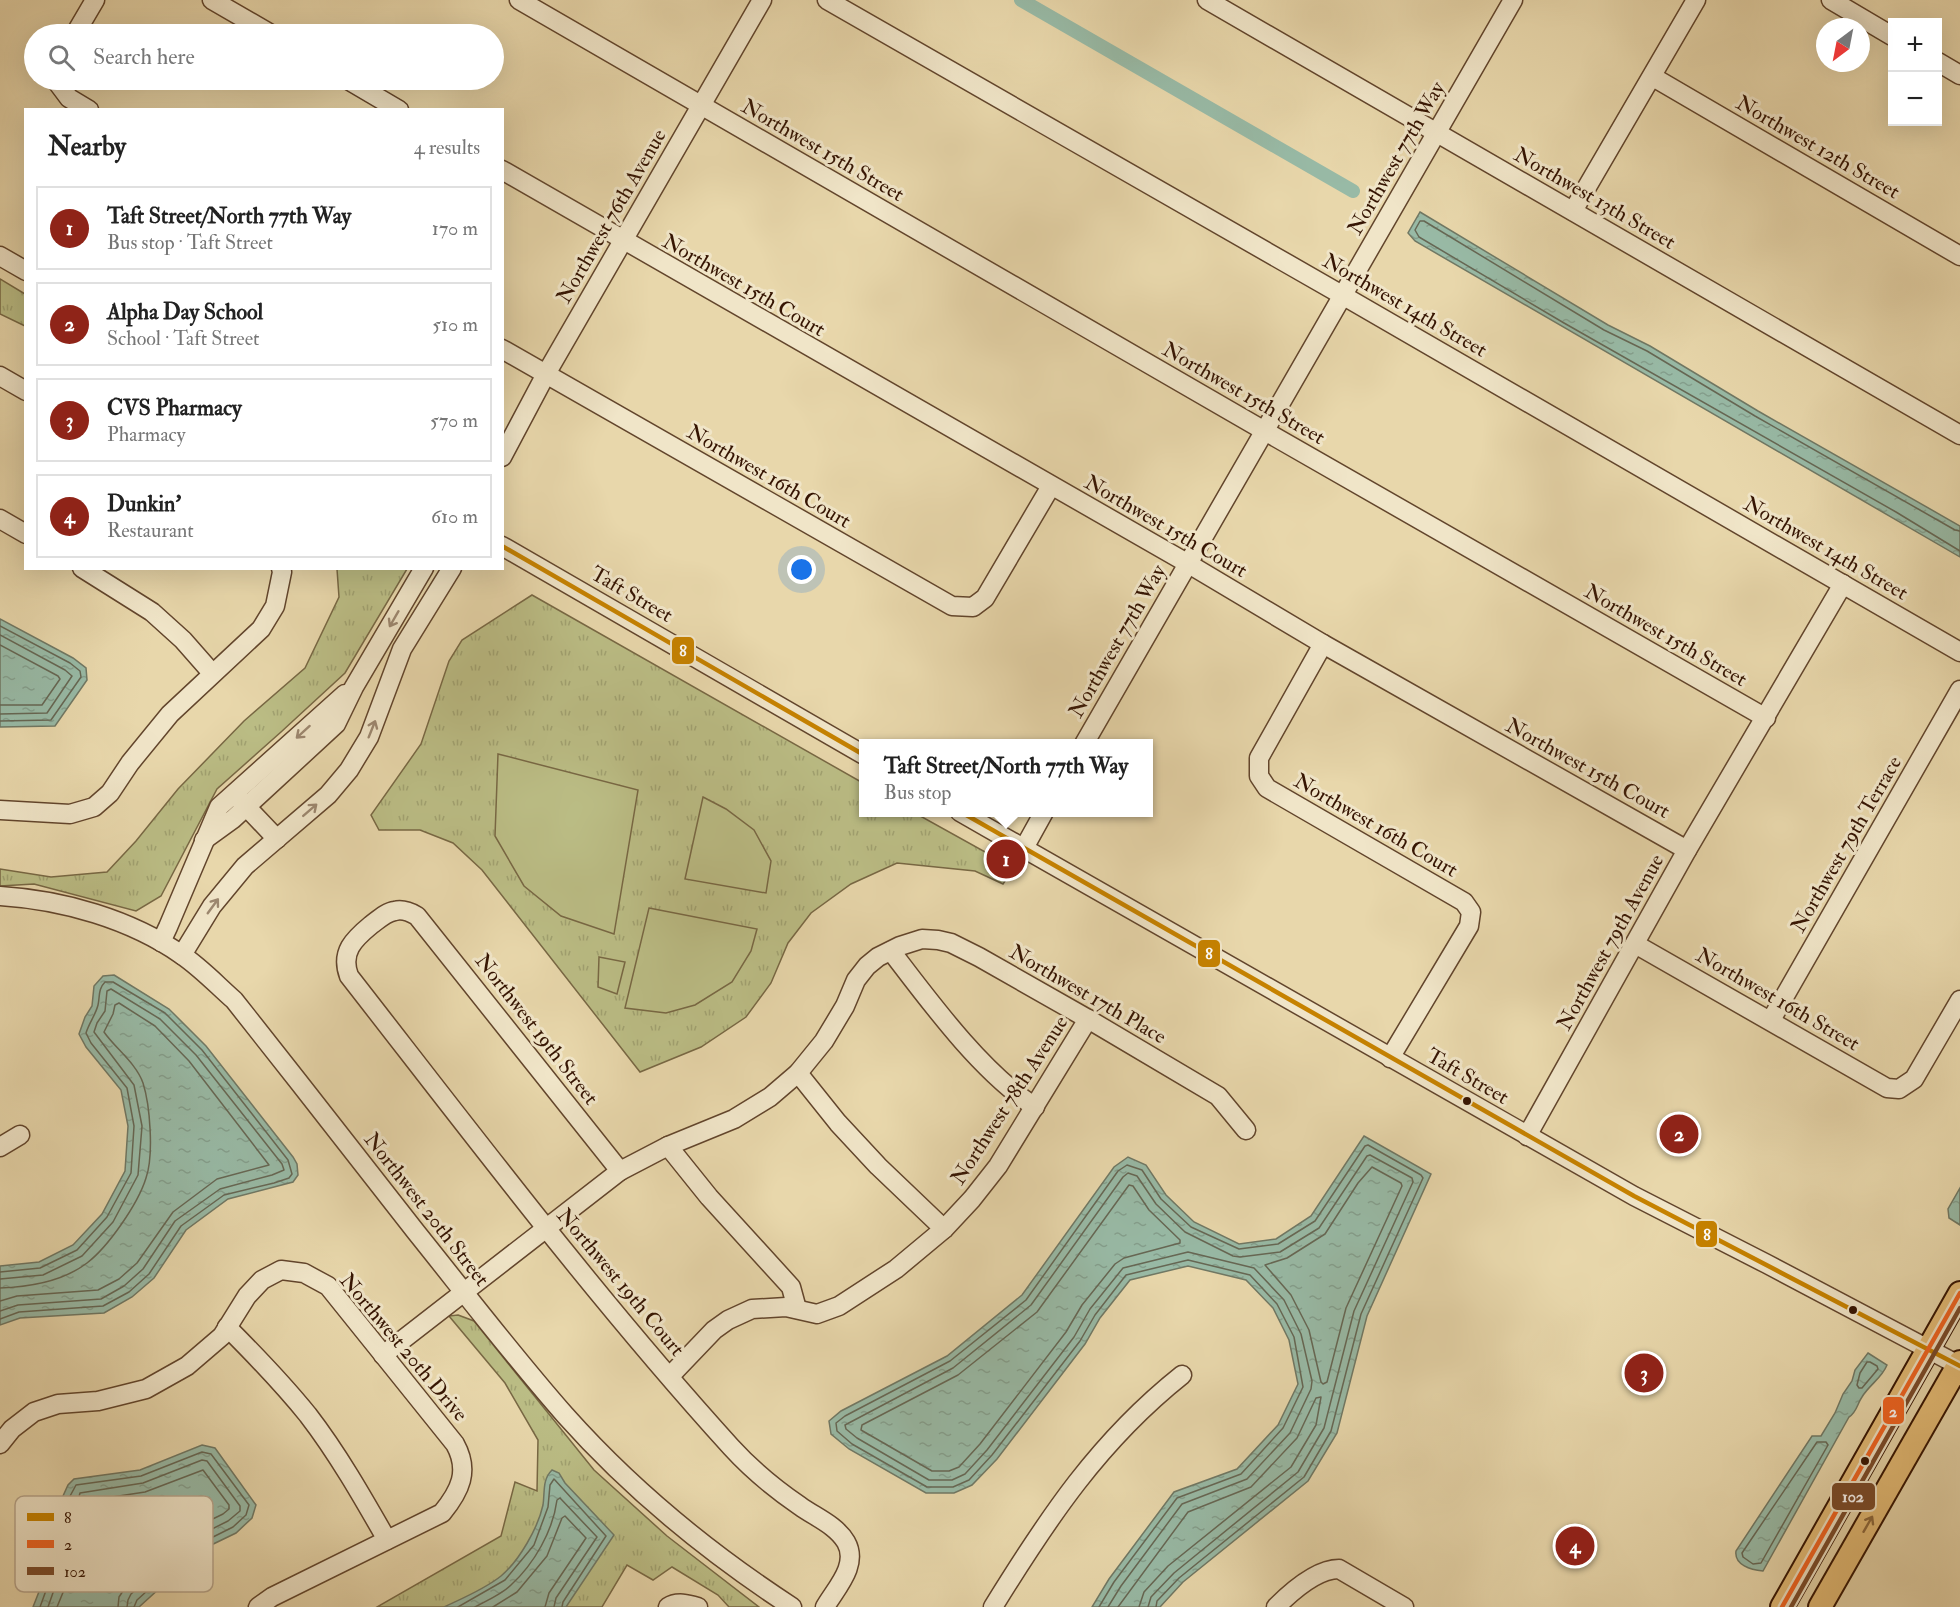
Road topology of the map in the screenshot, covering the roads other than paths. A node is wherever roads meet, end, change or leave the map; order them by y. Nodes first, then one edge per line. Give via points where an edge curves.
1 (94, 0) edge
2 (212, 0) edge
3 (519, 0) edge
4 (762, 0) edge
5 (826, 0) edge
6 (1207, 0) edge
7 (1513, 0) edge
8 (1696, 0) edge
9 (1831, 0) edge
10 (81, 24) edge
11 (254, 24) edge
12 (1888, 33) edge
13 (1942, 64) edge
14 (1960, 75) edge
15 (1653, 77) junction
16 (63, 90) edge
17 (365, 90) edge
18 (701, 105) junction
19 (86, 108) edge
20 (396, 108) edge
21 (1437, 133) junction
22 (504, 171) edge
23 (1573, 211) junction
24 (623, 241) junction
25 (0, 256) edge
26 (1960, 256) edge
27 (24, 270) edge
28 (1342, 295) junction
29 (504, 350) edge
30 (546, 374) junction
31 (0, 376) edge
32 (24, 390) edge
33 (1263, 430) junction
34 (1960, 435) edge
35 (504, 453) edge
36 (1051, 486) junction
37 (0, 519) edge
38 (24, 533) edge
39 (504, 547) edge
40 (1187, 563) junction
41 (85, 570) edge
42 (282, 570) edge
43 (423, 570) edge
44 (451, 570) edge
45 (1844, 584) junction
46 (1323, 644) junction
47 (1960, 652) edge
48 (212, 674) junction
49 (1960, 690) edge
50 (1766, 718) junction
51 (1087, 739) edge
52 (859, 752) edge
53 (240, 800) junction
54 (0, 810) edge
55 (967, 817) edge
56 (1042, 817) edge
57 (277, 839) junction
58 (1023, 850) junction
59 (1688, 850) junction
60 (0, 896) edge
61 (417, 916) joint
62 (160, 942) junction
63 (1635, 944) junction
64 (891, 951) junction
65 (182, 955) junction
66 (1960, 1000) edge
67 (1088, 1019) junction
68 (1771, 1020) junction
69 (1390, 1058) junction
70 (798, 1073) junction
71 (1035, 1107) junction
72 (1246, 1130) dead end
73 (20, 1135) dead end
74 (1527, 1136) junction
75 (0, 1146) edge
76 (668, 1146) junction
77 (620, 1171) junction
78 (546, 1228) junction
79 (944, 1229) junction
80 (463, 1291) junction
81 (1960, 1293) edge
82 (797, 1309) junction
83 (227, 1327) junction
84 (1928, 1348) junction
85 (383, 1355) junction
86 (1960, 1364) edge
87 (1182, 1375) dead end
88 (670, 1376) junction
89 (0, 1444) edge
90 (387, 1540) junction
91 (258, 1607) edge
92 (668, 1607) edge
93 (697, 1607) edge
94 (792, 1607) edge
95 (825, 1607) edge
96 (993, 1607) edge
97 (1276, 1607) edge
98 (1404, 1607) edge
99 (1782, 1607) edge
100 (1820, 1607) edge

1 - 10 street
2 - 11 street
3 - 18 street, Northwest 15th Street
4 - 18 street, Northwest 76th Avenue
5 - 28 street, Northwest 14th Street
6 - 21 street, Northwest 13th Street
7 - 21 street, Northwest 77th Way
8 - 15 street
9 - 12 street
13 - 14 street
15 - 23 street
15 - 26 street, Northwest 12th Street
16 - 19 street
17 - 20 street
18 - 24 street, Northwest 76th Avenue
18 - 33 street, Northwest 15th Street
21 - 23 street, Northwest 13th Street
21 - 28 street, Northwest 77th Way
22 - 24 street, Northwest 15th Court
23 - 34 street, Northwest 13th Street
24 - 30 street, Northwest 76th Avenue
24 - 36 street, Northwest 15th Court
25 - 27 street
28 - 33 street, Northwest 77th Way
28 - 45 street, Northwest 14th Street
29 - 30 street, Northwest 16th Court
30 - 35 street, Northwest 76th Avenue
30 - 36 street, Northwest 16th Court via 952,606 973,608 985,598
31 - 32 street
33 - 40 street, Northwest 77th Way
33 - 50 street, Northwest 15th Street
36 - 40 street, Northwest 15th Court
37 - 38 street
39 - 52 street, Taft Street
40 - 46 street, Northwest 15th Court
40 - 51 street, Northwest 77th Way
41 - 48 street via 152,612
42 - 48 street via 275,606 261,630
43 -> 53 street via 336,724
57 -> 44 street via 328,795 350,770 369,737 402,649
45 - 47 street, Northwest 14th Street
45 - 50 street, Northwest 79th Avenue
46 - 59 street, Northwest 15th Court
46 - 69 street, Northwest 16th Court via 1259,758 1258,776 1267,788 1464,902 1471,912 1469,926
48 - 54 street via 170,714 110,793 94,807 70,814
49 - 68 street, Northwest 79th Terrace
50 - 59 street, Northwest 79th Avenue
53 - 57 street
53 - 62 street via 233,819 204,840
55 - 58 street, Taft Street
56 - 58 street
65 -> 57 street via 218,898 245,866
58 - 69 street, Taft Street
59 - 63 street, Northwest 79th Avenue
60 - 62 street, Northwest 20th Street via 61,904 110,919
61 - 77 street, Northwest 19th Street
61 - 78 street, Northwest 19th Court via 393,910 356,938 349,947 345,966 349,976
62 - 65 street, Northwest 20th Street
63 - 68 street, Northwest 16th Street
63 - 74 street, Northwest 79th Avenue
64 - 67 street, Northwest 17th Place via 922,939 951,943
64 - 70 street, Northwest 17th Place via 867,966 856,980 824,1041
64 - 71 street via 987,1067
65 - 80 street, Northwest 20th Street via 234,1000
66 - 68 street, Northwest 16th Street via 1914,1078 1899,1089 1887,1088
67 - 71 street, Northwest 78th Avenue
67 - 72 street, Northwest 17th Place via 1218,1096
69 - 74 street, Taft Street
70 - 76 street, Northwest 17th Place via 770,1097 734,1119
70 - 79 street via 870,1158
71 - 79 street, Northwest 78th Avenue via 998,1166
73 - 75 street
74 - 84 street, Taft Street via 1634,1196
76 - 77 street, Northwest 17th Place
76 - 82 street via 791,1287
77 - 78 street, Northwest 17th Place
78 - 80 street, Northwest 17th Place
78 - 88 street, Northwest 19th Court
79 - 82 street, Northwest 78th Avenue via 896,1269 839,1306 817,1314
80 - 85 street, Northwest 17th Place
80 - 94 street, Northwest 20th Street via 566,1415 621,1472 730,1565
81 - 84 main road
82 - 88 street, Northwest 78th Avenue via 752,1309 728,1320
83 - 85 street, Northwest 20th Drive via 262,1280 282,1270 304,1273 328,1286
83 - 89 street via 187,1366 146,1389 98,1401 58,1404 34,1412
83 - 90 street via 309,1417
84 - 86 street, Taft Street
84 - 99 main road
85 - 90 street, Northwest 20th Drive via 462,1457 457,1495 442,1513
100 -> 86 main road
87 - 96 street via 1150,1400 1075,1482
88 - 95 street, Northwest 19th Court via 763,1478 834,1529 846,1543 851,1558 849,1568
90 - 91 street
92 - 93 street via 685,1603
97 - 98 street via 1309,1580 1330,1569 1339,1569

